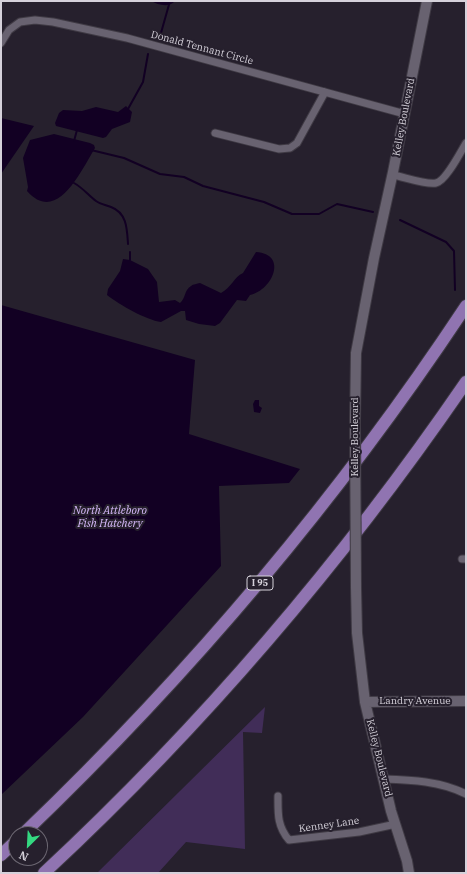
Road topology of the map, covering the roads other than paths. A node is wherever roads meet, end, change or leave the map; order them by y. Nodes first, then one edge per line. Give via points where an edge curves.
1 (427, 1) edge
2 (1, 43) edge
3 (325, 92) junction
4 (405, 114) junction
5 (215, 133) dead end
6 (466, 143) edge
7 (393, 175) junction
8 (466, 306) edge
9 (466, 382) edge
10 (466, 701) edge
11 (365, 702) junction
12 (383, 779) junction
13 (126, 794) junction
14 (466, 794) edge
15 (278, 796) dead end
16 (396, 824) junction
17 (31, 826) edge
18 (44, 873) edge
19 (54, 873) edge
20 (409, 873) edge

1 - 4 main road, Kelley Boulevard
2 - 3 street, Donald Tennant Circle via 9,30 20,22 53,22 127,38
3 - 4 street, Donald Tennant Circle
3 - 5 street via 300,139 290,148 279,149
4 - 7 main road, Kelley Boulevard
6 - 7 street via 440,182 433,183
7 - 11 main road, Kelley Boulevard, bridge via 356,353 357,633
8 - 17 highway, I 95 via 361,455 264,577 147,709
9 - 13 highway via 396,480 294,609 222,692
10 - 11 main road, Landry Avenue
11 - 12 main road, Kelley Boulevard
12 - 14 street via 421,780
12 - 16 main road, Kelley Boulevard
13 - 18 highway
13 - 19 highway
15 - 16 street, Kenney Lane via 278,819 282,833 288,840 359,832
16 - 20 main road, Kelley Boulevard

